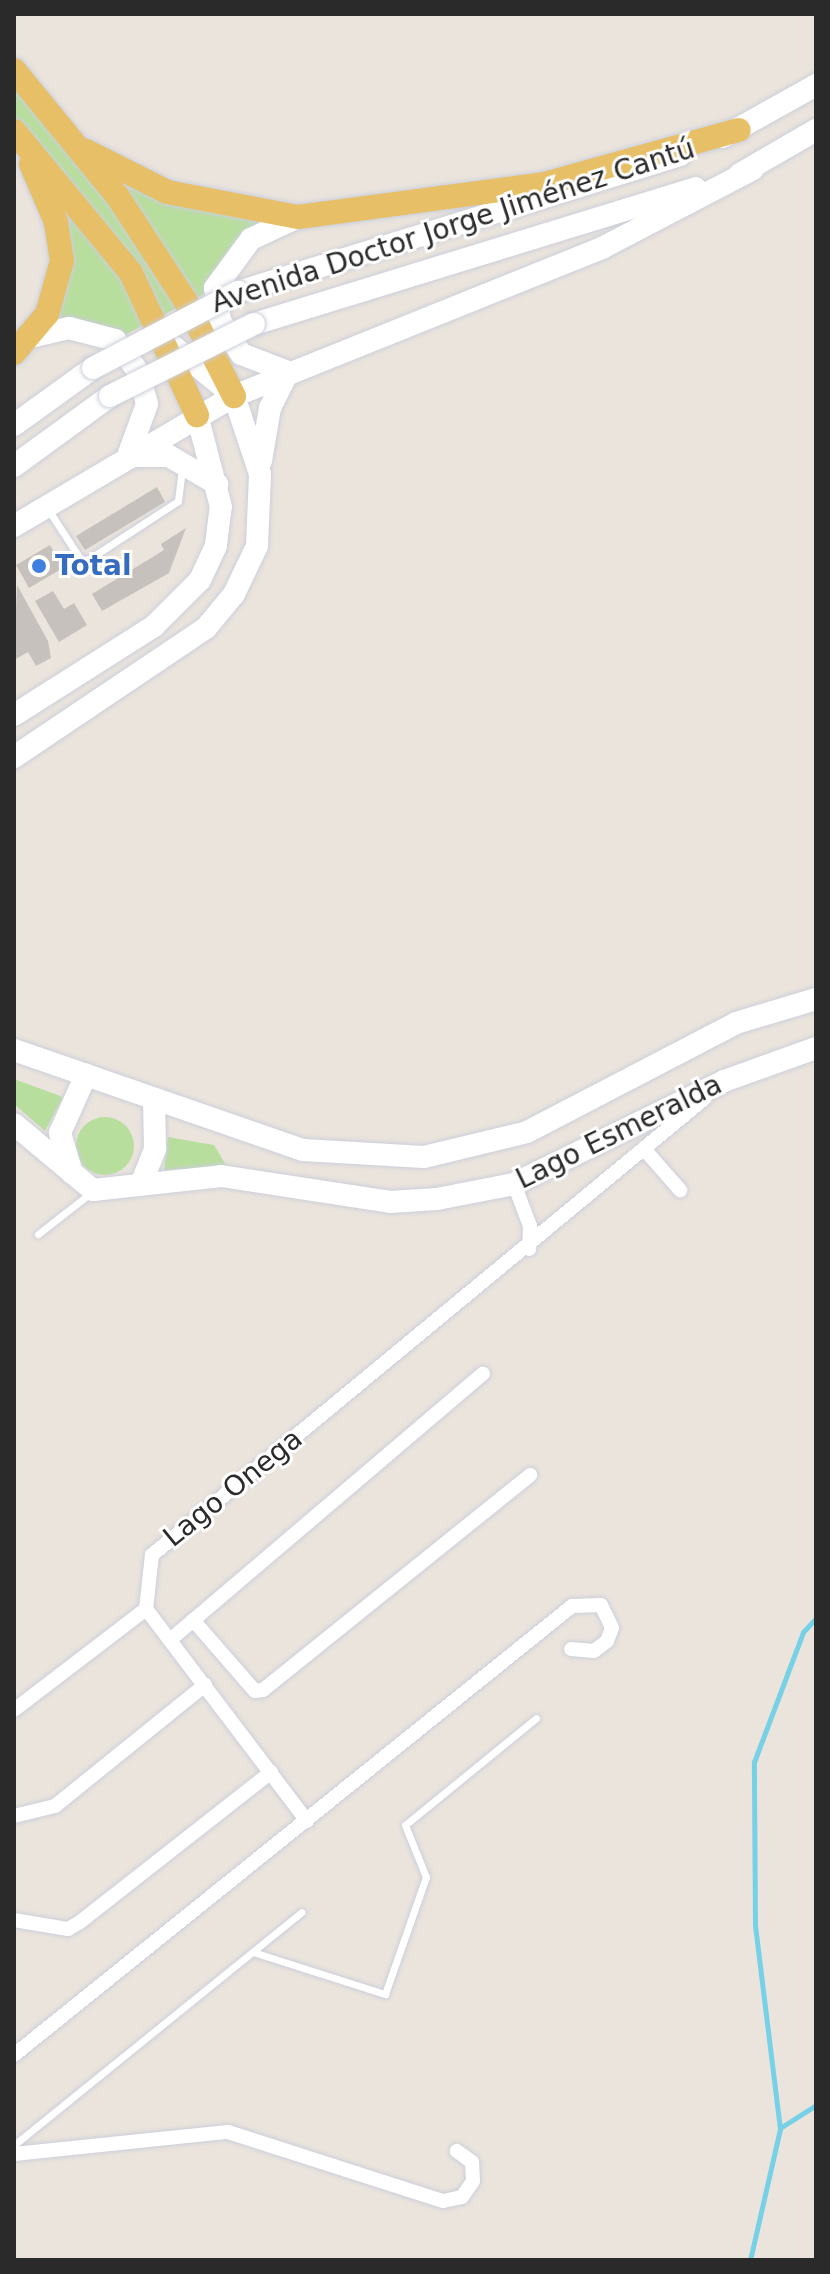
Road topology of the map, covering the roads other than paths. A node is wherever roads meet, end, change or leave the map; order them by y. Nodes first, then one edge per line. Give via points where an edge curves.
1 (14, 70) edge
2 (816, 85) edge
3 (739, 130) junction
4 (816, 130) edge
5 (14, 132) edge
6 (86, 151) junction
7 (753, 169) junction
8 (298, 217) junction
9 (167, 342) junction
10 (22, 345) edge
11 (288, 372) junction
12 (234, 396) junction
13 (197, 415) junction
14 (14, 425) edge
15 (128, 456) junction
16 (183, 462) junction
17 (14, 466) edge
18 (260, 474) junction
19 (217, 484) junction
20 (46, 505) junction
21 (14, 526) edge
22 (14, 715) edge
23 (14, 757) edge
24 (816, 999) edge
25 (816, 1048) edge
26 (14, 1050) edge
27 (86, 1075) junction
28 (724, 1081) junction
29 (154, 1099) junction
30 (14, 1124) edge
31 (60, 1133) junction
32 (37, 1144) junction
33 (644, 1149) junction
34 (141, 1184) junction
35 (514, 1184) junction
36 (84, 1185) junction
37 (680, 1190) dead end
38 (38, 1234) dead end
39 (529, 1249) junction
40 (483, 1374) dead end
41 (530, 1475) dead end
42 (146, 1609) junction
43 (193, 1620) junction
44 (170, 1640) junction
45 (571, 1649) dead end
46 (205, 1685) junction
47 (14, 1710) edge
48 (536, 1718) dead end
49 (271, 1772) junction
50 (14, 1816) edge
51 (307, 1821) junction
52 (302, 1912) dead end
53 (14, 1920) edge
54 (253, 1952) junction
55 (14, 2055) edge
56 (14, 2145) edge
57 (457, 2151) dead end
58 (14, 2154) edge

1 - 6 main road
2 - 3 main road, Avenida Doctor Jorge Jiménez Cantú
3 - 8 main road via 544,184
3 - 14 main road, Avenida Doctor Jorge Jiménez Cantú, bridge via 560,197 238,292 93,368
4 - 7 main road, Avenida Doctor Jorge Jiménez Cantú
5 - 9 main road via 131,273
5 - 10 main road via 44,187 62,261 47,314
6 - 8 main road via 167,192
6 - 12 main road via 185,300
7 - 11 main road via 602,248
7 - 17 main road, Avenida Doctor Jorge Jiménez Cantú, bridge via 254,324 110,396
8 - 11 main road via 251,239 215,288 220,320 241,354
9 - 12 main road
9 - 13 main road
10 - 15 main road via 69,328 115,340 138,372 147,404
11 - 12 main road
11 - 18 main road via 262,435
12 - 13 main road
12 - 18 main road
13 - 15 main road
13 - 19 main road
15 - 16 main road
15 - 20 main road
16 - 19 main road
16 - 20 lane via 178,501 83,563
18 - 23 main road via 257,546 225,607 184,646
19 - 22 main road via 216,545 184,600
20 - 21 main road
24 - 29 main road, Lago Esmeralda via 749,1017 527,1132 424,1157 303,1150
25 - 28 main road, Lago Esmeralda
26 - 27 main road, Lago Esmeralda
27 - 29 main road, Lago Esmeralda
27 - 31 main road
28 - 33 street, Lago Onega
28 - 35 main road, Lago Esmeralda
29 - 34 main road via 155,1149
30 - 32 main road
31 - 32 main road
31 - 36 main road
32 - 36 main road
33 - 37 street
33 - 39 street, Lago Onega
34 - 35 main road, Lago Esmeralda via 221,1176 390,1202
34 - 36 main road, Lago Esmeralda
35 - 39 street via 530,1226
36 - 38 lane
39 - 42 street, Lago Onega via 152,1555
40 - 43 street
41 - 43 street via 263,1690 255,1691
42 - 44 street
42 - 47 street
43 - 44 street
44 - 46 street
45 - 51 street via 594,1651 607,1641 612,1628 601,1605 572,1606
46 - 49 street
46 - 50 street via 55,1806
48 - 54 lane via 405,1825 426,1877 385,1994
49 - 51 street
49 - 53 street via 68,1929
51 - 55 street
52 - 54 lane
54 - 56 lane
57 - 58 street via 472,2162 473,2181 462,2197 443,2201 228,2132

